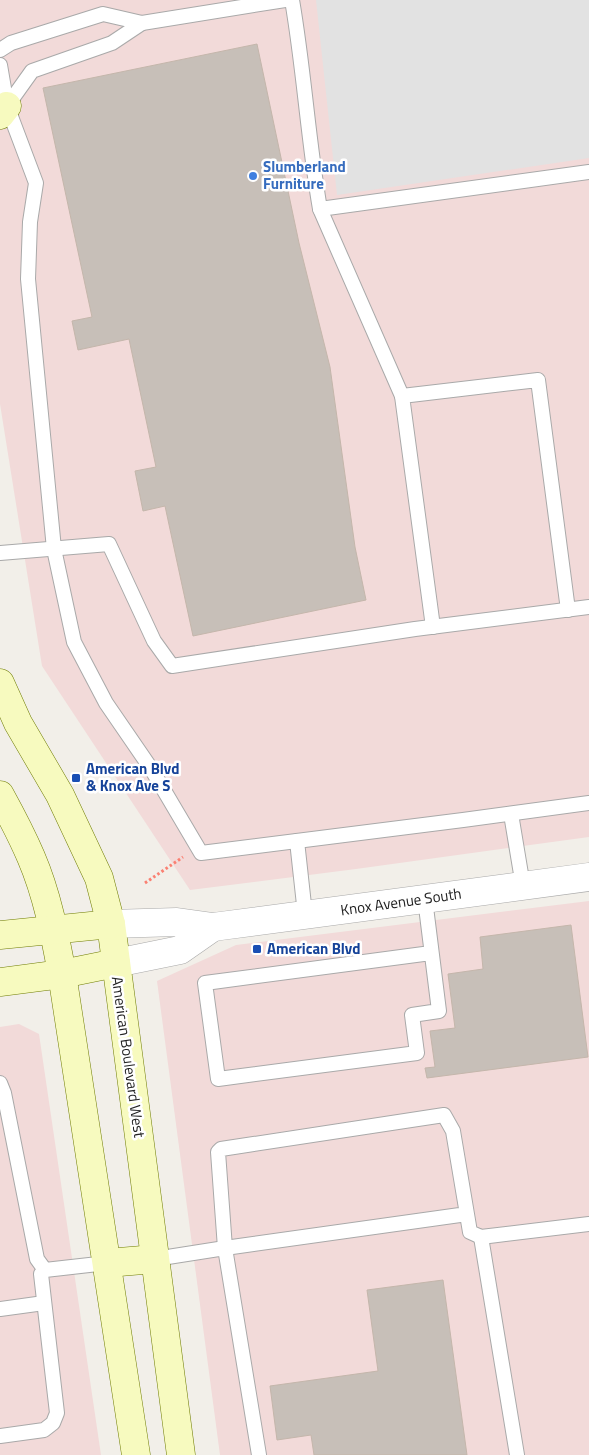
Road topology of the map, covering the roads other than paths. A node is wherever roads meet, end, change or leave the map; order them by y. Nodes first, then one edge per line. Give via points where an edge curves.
1 (285, 0) edge
2 (292, 0) edge
3 (142, 23) junction
4 (0, 50) edge
5 (0, 65) edge
6 (2, 109) edge
7 (589, 172) edge
8 (320, 209) junction
9 (402, 396) junction
10 (54, 549) junction
11 (0, 553) edge
12 (589, 607) edge
13 (568, 610) junction
14 (433, 627) junction
15 (0, 683) edge
16 (0, 794) edge
17 (589, 803) edge
18 (511, 814) junction
19 (297, 841) junction
20 (589, 877) edge
21 (523, 886) junction
22 (424, 898) junction
23 (305, 914) junction
24 (111, 924) junction
25 (213, 927) junction
26 (54, 929) junction
27 (0, 935) edge
28 (431, 953) junction
29 (116, 963) junction
30 (62, 974) junction
31 (0, 982) edge
32 (0, 1083) edge
33 (467, 1214) junction
34 (589, 1224) edge
35 (481, 1237) junction
36 (225, 1248) junction
37 (155, 1259) junction
38 (107, 1263) junction
39 (45, 1270) junction
40 (44, 1303) junction
41 (0, 1309) edge
42 (0, 1436) edge
43 (136, 1455) edge
44 (181, 1455) edge
45 (259, 1455) edge
46 (517, 1455) edge

1 - 3 lane
2 - 8 lane
3 - 4 lane via 102,14 11,43
3 - 6 lane via 112,43 32,71
5 - 6 lane
6 - 10 lane via 36,183 30,222 28,279
7 - 8 lane
8 - 9 lane
9 - 13 lane via 538,380
9 - 14 lane
10 - 11 lane
10 - 14 lane via 109,544 154,641 172,666
10 - 19 lane via 74,642 106,703 152,770 201,852
12 - 13 lane
13 - 14 lane
15 - 24 main road, American Boulevard West via 18,723 60,795 99,878
16 - 26 main road via 32,858
17 - 18 lane
18 - 19 lane
18 - 21 lane
19 - 23 lane
20 - 21 street, Knox Avenue South
21 - 22 street, Knox Avenue South
22 - 23 street, Knox Avenue South
22 - 28 lane
23 - 25 street, Knox Avenue South
24 - 25 street, Knox Avenue South via 177,922
24 - 26 main road, Knox Avenue South
24 - 29 main road, American Boulevard West
25 - 29 street, Knox Avenue South via 180,950
26 - 27 main road, Knox Avenue South
26 - 30 main road
28 - 28 lane via 439,1011 412,1015 417,1053 218,1079 205,983
29 - 30 main road, Knox Avenue South
29 - 37 main road, American Boulevard West
30 - 31 main road, Knox Avenue South
30 - 38 main road
32 - 39 lane via 37,1259
33 - 35 lane via 470,1232
33 - 36 lane
33 - 36 lane via 453,1131 444,1115 221,1150 218,1156
34 - 35 lane
35 - 46 lane
36 - 37 lane
36 - 45 lane
37 - 38 main road
37 - 44 main road, American Boulevard West
38 - 39 lane
38 - 43 main road
39 - 40 lane via 41,1274
40 - 41 lane
40 - 42 lane via 57,1414 53,1423 44,1430

